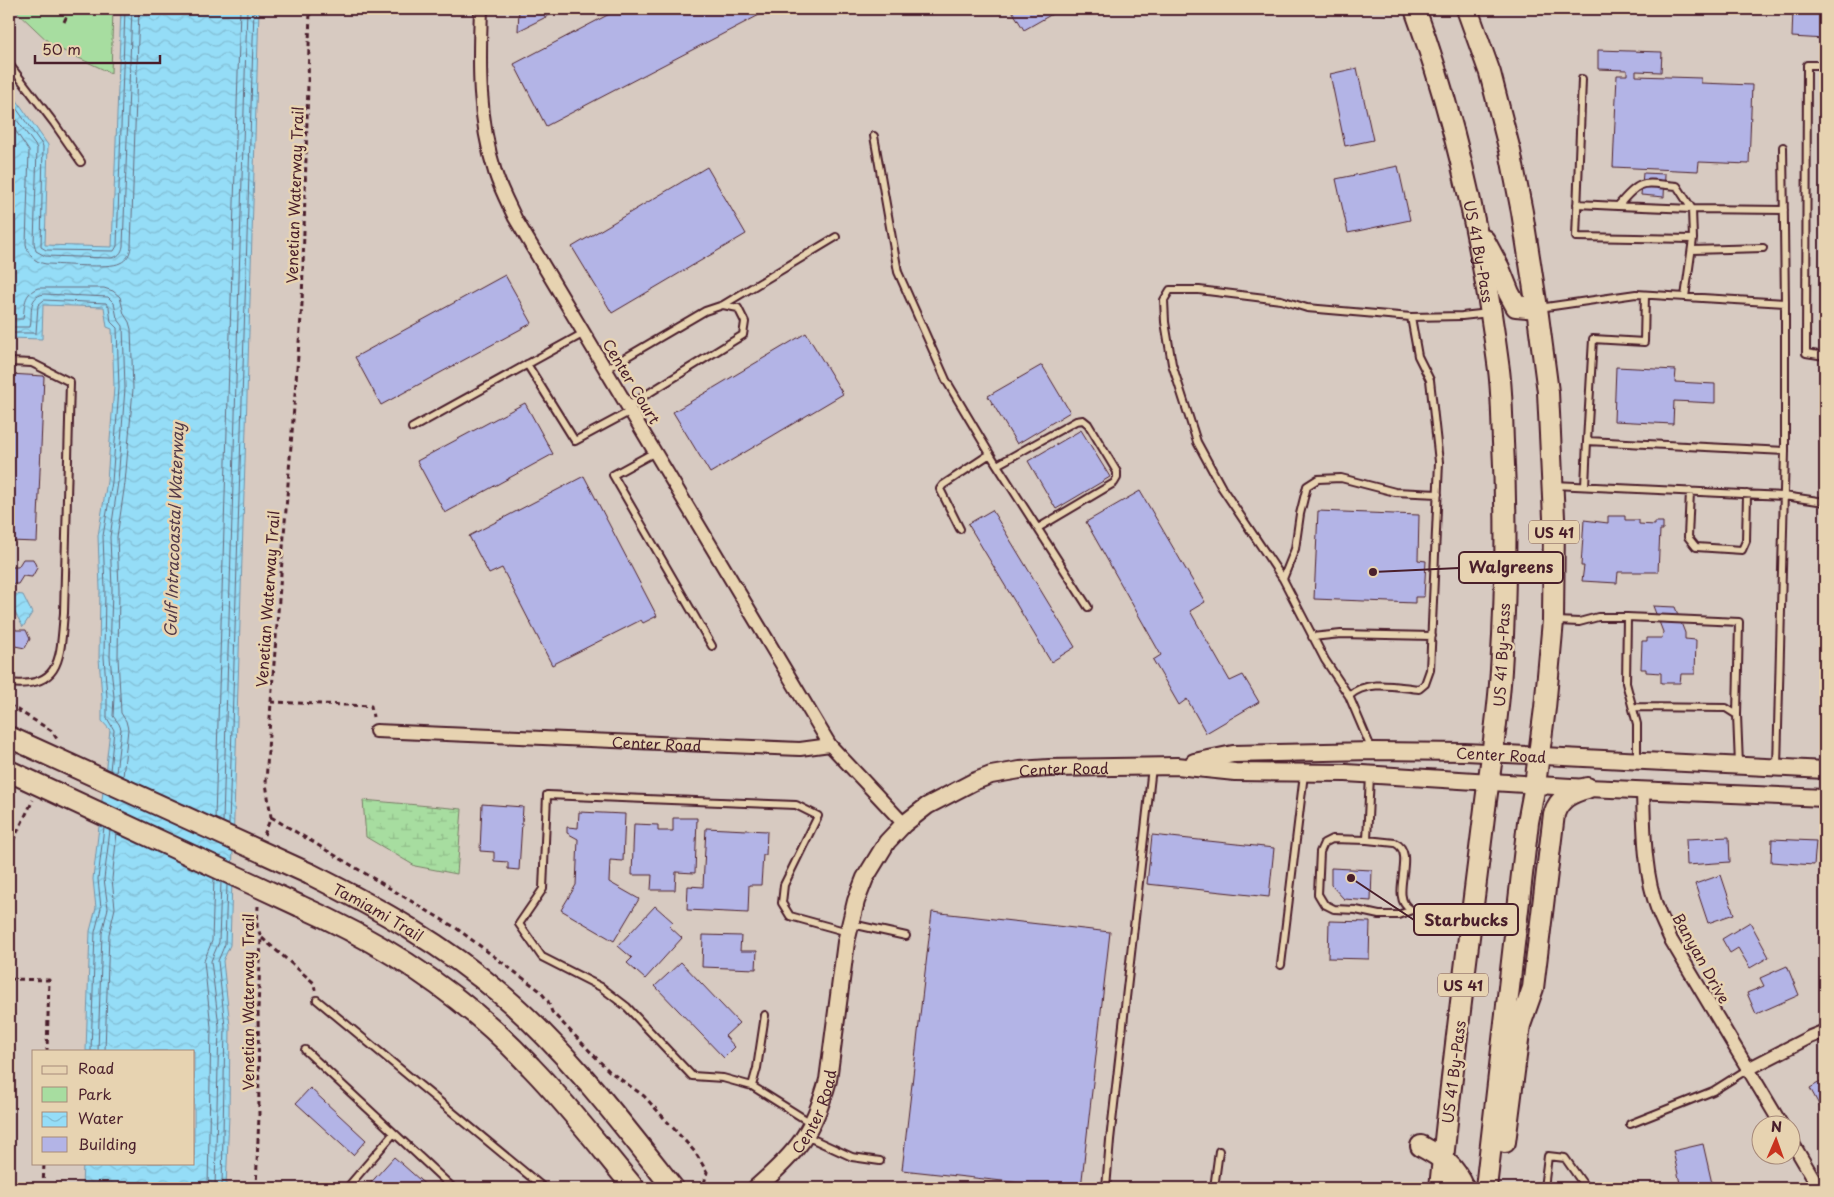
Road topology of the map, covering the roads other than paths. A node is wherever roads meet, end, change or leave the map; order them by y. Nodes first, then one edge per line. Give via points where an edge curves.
1 (481, 9) edge
2 (1415, 9) edge
3 (1467, 9) edge
4 (9, 64) edge
5 (1825, 65) edge
6 (1582, 79) dead end
7 (874, 136) dead end
8 (1783, 147) dead end
9 (80, 162) dead end
10 (1577, 204) junction
11 (1618, 206) junction
12 (1692, 210) junction
13 (1784, 210) junction
14 (1475, 225) junction
15 (836, 237) dead end
16 (1693, 239) junction
17 (1763, 248) dead end
18 (1692, 250) junction
19 (1645, 295) junction
20 (1684, 297) junction
21 (1785, 303) junction
22 (723, 305) junction
23 (1537, 308) junction
24 (1490, 313) junction
25 (1411, 317) junction
26 (584, 333) junction
27 (1825, 356) edge
28 (9, 362) edge
29 (528, 364) junction
30 (606, 369) junction
31 (630, 409) junction
32 (412, 428) dead end
33 (1587, 441) junction
34 (1785, 451) junction
35 (655, 452) junction
36 (990, 454) junction
37 (997, 465) junction
38 (1553, 484) junction
39 (1585, 486) junction
40 (1690, 491) junction
41 (1438, 494) junction
42 (1746, 494) junction
43 (1784, 496) junction
44 (1825, 502) edge
45 (1038, 528) junction
46 (960, 529) dead end
47 (1283, 579) junction
48 (1088, 607) dead end
49 (1628, 617) junction
50 (1552, 621) junction
51 (1432, 636) junction
52 (1312, 637) junction
53 (712, 646) dead end
54 (9, 683) edge
55 (1349, 696) junction
56 (1633, 707) junction
57 (1737, 715) junction
58 (376, 731) road end
59 (9, 737) edge
60 (830, 745) junction
61 (1373, 752) junction
62 (1491, 753) junction
63 (1538, 756) junction
64 (1637, 760) junction
65 (1739, 765) junction
66 (1152, 766) junction
67 (1177, 766) junction
68 (1777, 767) junction
69 (1825, 770) edge
70 (9, 771) edge
71 (1304, 773) junction
72 (1370, 775) junction
73 (1488, 782) junction
74 (1535, 785) junction
75 (1587, 788) junction
76 (1644, 791) junction
77 (1825, 798) edge
78 (904, 824) junction
79 (1368, 840) junction
80 (1412, 910) junction
81 (1472, 917) junction
82 (849, 928) junction
83 (906, 936) dead end
84 (1280, 965) dead end
85 (317, 1000) road end
86 (765, 1014) dead end
87 (1825, 1031) edge
88 (305, 1050) dead end
89 (1748, 1069) junction
90 (752, 1086) junction
91 (1775, 1114) edge
92 (1630, 1124) dead end
93 (809, 1130) junction
94 (394, 1133) junction
95 (1422, 1146) dead end
96 (1219, 1151) dead end
97 (1443, 1158) junction
98 (1802, 1159) edge
99 (880, 1160) dead end
100 (347, 1188) edge
101 (453, 1188) edge
102 (544, 1188) edge
103 (634, 1188) edge
104 (673, 1188) edge
105 (756, 1188) edge
106 (1106, 1188) edge
107 (1214, 1188) edge
108 (1440, 1188) edge
109 (1464, 1188) edge
110 (1486, 1188) edge
111 (1495, 1188) edge
112 (1544, 1188) edge
113 (1586, 1188) edge
114 (1819, 1188) edge

1 - 26 street, Center Court via 480,96 484,128 496,174 515,218
2 - 14 main road, US 41 By-Pass / US 41 via 1449,113
3 - 23 main road, US 41 via 1490,74 1510,151
4 - 9 lane
5 - 27 lane via 1807,65 1806,273 1806,353
6 - 10 lane
7 - 36 lane via 898,272 946,380
8 - 13 lane
10 - 11 lane
10 - 16 lane via 1576,237
11 - 12 lane
11 - 12 lane via 1632,189 1643,184 1678,186
12 - 13 lane
12 - 16 lane
13 - 21 lane
14 - 23 main road via 1516,306
14 - 24 main road, US 41 By-Pass / US 41
15 - 22 lane
16 - 18 lane
17 - 18 lane
18 - 20 lane
19 - 20 lane
19 - 23 lane
19 - 33 lane via 1644,342 1593,339
20 - 21 lane
21 - 34 lane
22 - 30 lane via 706,311
22 - 31 lane via 738,308 744,322 743,335
23 - 38 main road, US 41 via 1548,392
24 - 25 lane
24 - 62 main road, US 41 By-Pass / US 41 via 1499,372 1506,532 1502,668
25 - 41 lane via 1418,356 1430,380 1439,462
25 - 47 lane via 1307,308 1281,300 1199,290 1170,290 1164,300 1172,364 1197,442 1222,488
26 - 29 lane
26 - 30 street, Center Court
28 - 54 lane via 32,363 70,382 61,648 54,669 43,680 25,685
29 - 31 lane via 575,441
29 - 32 lane
30 - 31 street, Center Court
31 - 35 street, Center Court
33 - 34 lane
33 - 39 lane
34 - 43 lane
35 - 53 lane via 613,475
35 - 60 street, Center Court
36 - 37 lane
36 - 46 lane via 940,489
37 - 45 lane
37 - 45 lane via 1076,421 1083,420 1088,424 1117,472 1117,478 1114,483
38 - 39 lane
38 - 50 main road, US 41
39 - 40 lane
40 - 42 lane
40 - 42 lane via 1688,537 1696,547 1742,550 1746,541
41 - 47 lane via 1396,492 1341,478 1318,478 1307,486 1295,549
41 - 51 lane
42 - 43 lane
43 - 44 lane
43 - 68 lane
45 - 48 lane
47 - 52 lane
49 - 50 lane
49 - 56 lane via 1626,683
49 - 57 lane via 1739,622
50 - 63 main road, US 41
51 - 52 lane via 1341,634
51 - 55 lane via 1430,670 1425,684 1419,689 1373,686 1355,690
52 - 55 lane
55 - 61 lane
56 - 57 lane via 1726,708
56 - 64 lane via 1637,724
57 - 65 lane
58 - 60 street, Center Road via 800,749
59 - 104 main road, Tamiami Trail, bridge via 310,874 414,930 504,996 548,1039 592,1087
60 - 78 street
61 - 62 street, Center Road
61 - 67 street, Center Road via 1233,754
62 - 63 street, Center Road
62 - 73 main road, US 41 By-Pass / US 41
63 - 64 street, Center Road
63 - 74 main road, US 41
64 - 65 street, Center Road
65 - 68 street, Center Road
66 - 67 street, Center Road
66 - 78 street, Center Road via 1049,768 991,776 927,806
66 - 106 lane
67 - 71 street, Center Road via 1235,772
68 - 69 street, Center Road
70 - 103 main road, Tamiami Trail, bridge via 334,921 408,964 485,1024 531,1066
71 - 72 street, Center Road
71 - 84 lane
72 - 73 street, Center Road
72 - 79 lane
73 - 74 street, Center Road
73 - 81 main road, US 41 By-Pass / US 41
74 - 75 street, Center Road
74 - 110 main road, US 41
75 - 76 street, Center Road
75 - 111 main road via 1568,794 1556,806 1554,814 1533,988 1520,1025 1502,1165
76 - 77 street, Center Road
76 - 89 street, Banyan Drive via 1650,881 1658,911 1671,940
78 - 82 street, Center Road via 887,842 869,872
79 - 80 lane via 1395,843 1401,847 1404,855 1402,898
79 - 80 lane via 1332,839 1322,846 1318,890 1321,900 1331,909 1379,915 1398,915
80 - 81 lane
81 - 97 main road, US 41 By-Pass / US 41
82 - 83 lane
82 - 90 lane via 790,916 782,903 784,885 818,816 796,805 547,795 543,889 518,924 542,957 601,988 627,1007 692,1076 723,1078
82 - 93 street, Center Road via 828,1080
85 - 102 lane
86 - 90 lane
87 - 89 street
88 - 94 lane
89 - 91 street, Banyan Drive
89 - 92 lane via 1712,1091
90 - 93 lane
93 - 99 lane via 852,1156
93 - 105 street, Center Road via 786,1162
94 - 100 lane
94 - 101 lane
95 - 97 main road
96 - 107 lane
97 - 108 main road, US 41 By-Pass / US 41
97 - 109 main road
98 - 114 street
112 - 113 lane via 1548,1156 1566,1158

